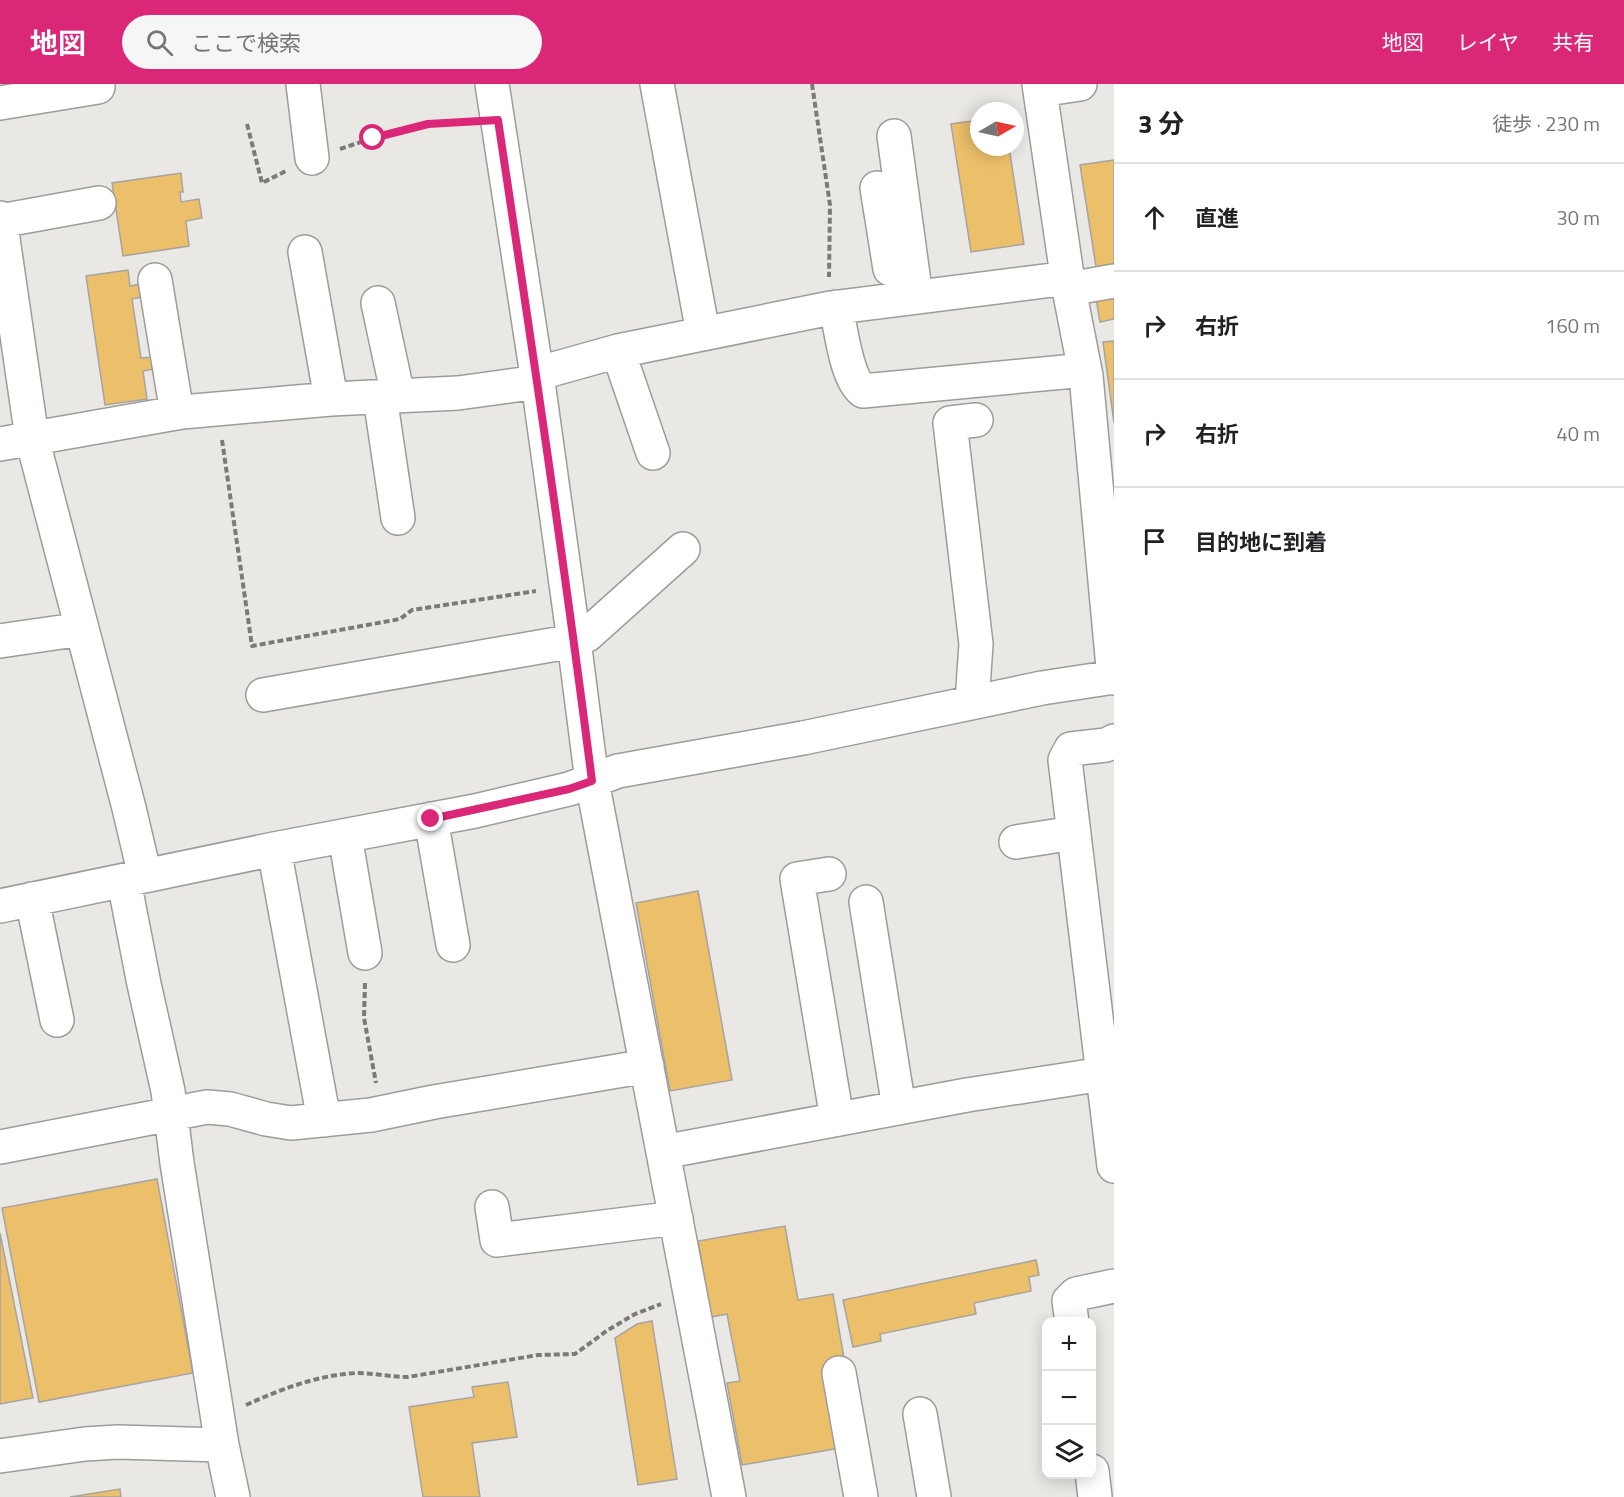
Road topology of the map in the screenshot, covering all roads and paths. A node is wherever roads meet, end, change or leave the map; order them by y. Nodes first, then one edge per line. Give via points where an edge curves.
1 (303, 84) edge
2 (492, 84) edge
3 (657, 84) edge
4 (812, 84) edge
5 (1080, 84) edge
6 (98, 87) dead end
7 (1039, 87) edge
8 (0, 102) edge
9 (498, 120) junction
10 (247, 123) dead end
11 (894, 136) dead end
12 (312, 159) junction
13 (877, 188) dead end
14 (99, 203) dead end
15 (0, 219) edge
16 (305, 252) dead end
17 (155, 280) dead end
18 (1114, 281) edge
19 (1068, 284) junction
20 (906, 298) junction
21 (378, 303) dead end
22 (834, 308) junction
23 (703, 333) junction
24 (618, 351) junction
25 (1085, 370) junction
26 (537, 378) junction
27 (389, 397) junction
28 (331, 399) junction
29 (218, 409) junction
30 (177, 413) junction
31 (976, 420) dead end
32 (32, 438) junction
33 (0, 444) edge
34 (653, 453) dead end
35 (398, 518) dead end
36 (683, 549) dead end
37 (567, 586) junction
38 (82, 629) junction
39 (0, 641) edge
40 (574, 641) junction
41 (1114, 677) edge
42 (263, 695) dead end
43 (972, 702) junction
44 (1114, 741) edge
45 (592, 781) junction
46 (431, 819) junction
47 (1074, 833) junction
48 (345, 836) junction
49 (1016, 842) dead end
50 (274, 849) junction
51 (829, 874) dead end
52 (135, 878) junction
53 (33, 900) junction
54 (866, 902) dead end
55 (0, 906) edge
56 (453, 945) dead end
57 (365, 953) joint
58 (57, 1020) dead end
59 (647, 1066) junction
60 (1106, 1067) edge
61 (899, 1108) junction
62 (381, 1113) junction
63 (171, 1114) junction
64 (837, 1119) junction
65 (324, 1120) junction
66 (0, 1147) edge
67 (663, 1152) junction
68 (1114, 1166) edge
69 (492, 1207) dead end
70 (676, 1218) junction
71 (1114, 1286) edge
72 (692, 1300) junction
73 (1071, 1317) edge
74 (839, 1373) dead end
75 (920, 1414) dead end
76 (219, 1432) junction
77 (0, 1456) edge
78 (1093, 1479) edge
79 (233, 1497) edge
80 (729, 1497) edge
81 (861, 1497) edge
82 (934, 1497) edge
83 (1095, 1497) edge

1 - 12 street
2 - 9 street
3 - 23 street
4 - 22 path via 830,205 828,287
5 - 7 street
6 - 8 street
7 - 19 street
9 - 12 path via 428,124
9 - 26 street
10 - 12 path via 262,183
11 - 20 street
13 - 20 street
14 - 15 street
15 - 32 street
16 - 28 street
17 - 30 street
18 - 19 street
19 - 20 street
19 - 25 street
20 - 22 street
21 - 27 street
22 - 23 street
22 - 25 street via 850,373 863,391
23 - 24 street
24 - 26 street
24 - 34 street
25 - 41 street
26 - 27 street via 458,393
26 - 37 street
27 - 28 street
27 - 35 street
28 - 29 street
29 - 30 street
29 - 37 path via 252,646 400,619 412,610
30 - 32 street
31 - 43 street via 950,423 976,644
32 - 33 street
32 - 38 street
36 - 40 street via 587,635
37 - 40 street
38 - 39 street
38 - 52 street via 129,808
40 - 42 street
40 - 45 street
41 - 43 street
43 - 45 street via 803,738 618,771
44 - 47 street via 1071,749 1065,760
45 - 46 street
45 - 59 street
46 - 48 street
46 - 56 street
47 - 49 street
47 - 60 street
48 - 50 street
48 - 57 street
50 - 52 street
50 - 65 street
51 - 64 street via 797,879
52 - 53 street
52 - 63 street via 144,984
53 - 55 street
53 - 58 street
54 - 61 street
57 - 62 path via 364,1018
59 - 62 street
59 - 67 street
60 - 61 street
60 - 68 street
61 - 64 street
62 - 65 street
63 - 65 street via 207,1107 291,1123
63 - 66 street
63 - 76 street
64 - 67 street
67 - 70 street
69 - 70 street via 497,1240
70 - 72 street
71 - 73 street via 1076,1294 1069,1301
72 - 76 path via 661,1304 635,1314 575,1354 538,1355 408,1377 359,1373 303,1383 273,1393
72 - 80 street
74 - 81 street
75 - 82 street
76 - 77 street
76 - 79 street
78 - 83 street

